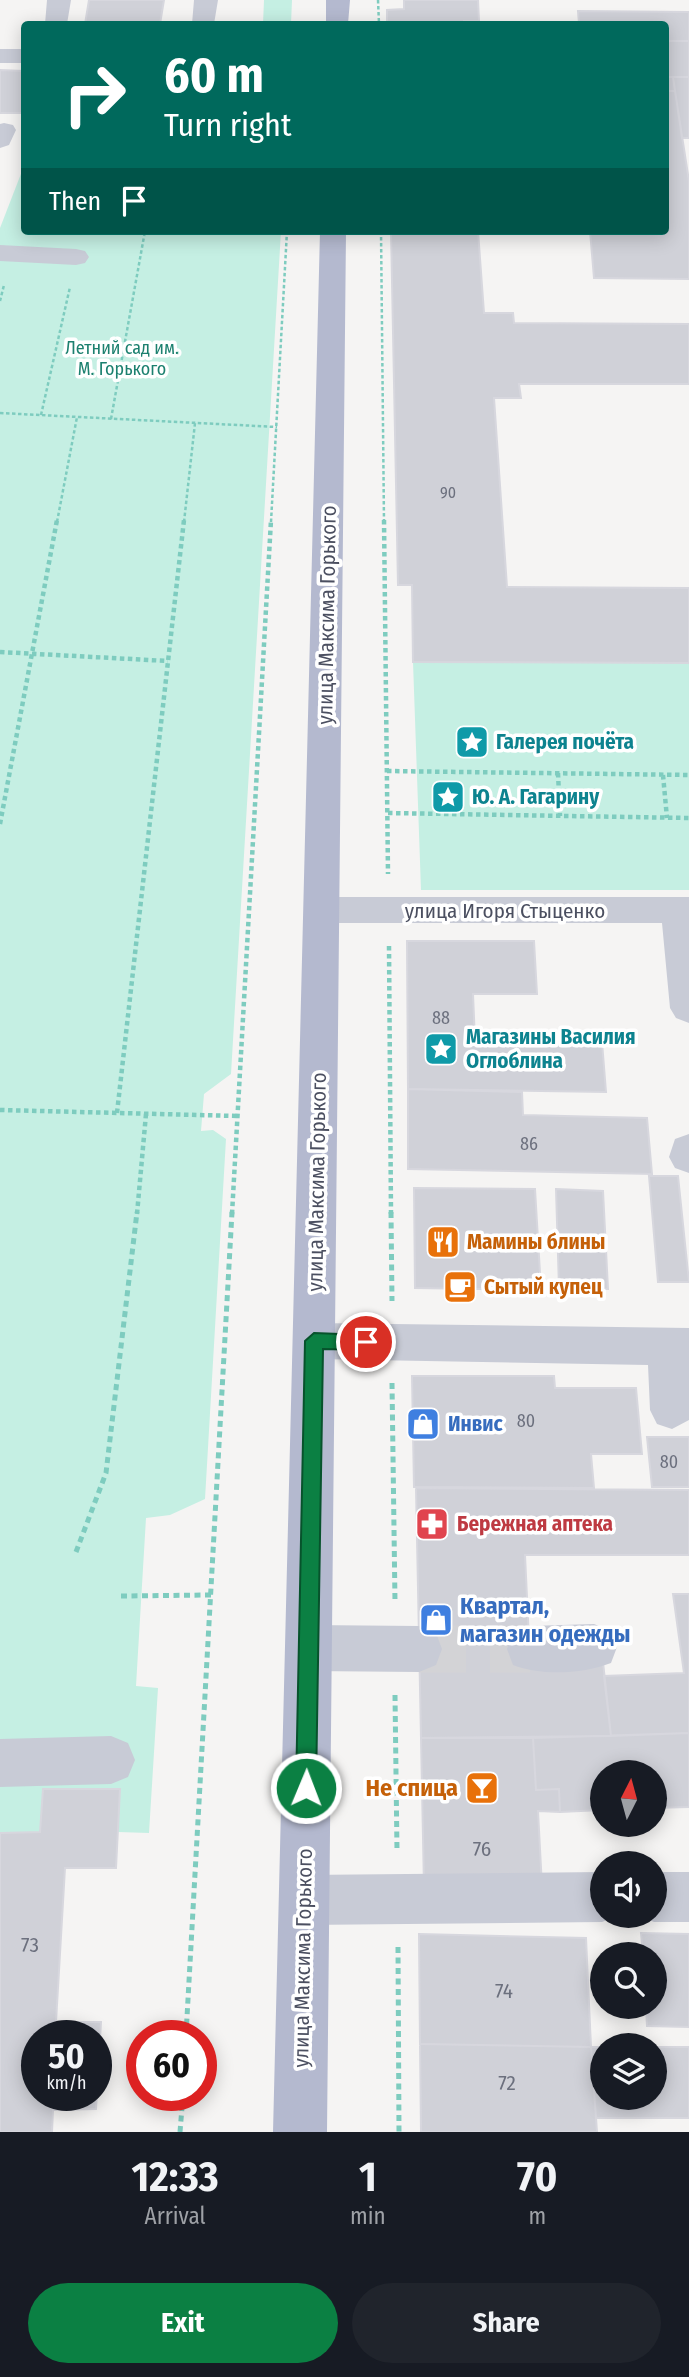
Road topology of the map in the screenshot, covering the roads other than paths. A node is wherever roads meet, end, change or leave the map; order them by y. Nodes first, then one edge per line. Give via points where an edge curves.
1 (59, 0) edge
2 (206, 0) edge
3 (338, 0) edge
4 (56, 21) edge
5 (203, 21) edge
6 (337, 21) edge
7 (0, 56) edge
8 (21, 56) edge
9 (334, 235) edge
10 (0, 253) edge
11 (76, 257) road end
12 (322, 910) junction
13 (684, 910) edge
14 (688, 989) edge
15 (689, 1150) edge
16 (689, 1157) edge
17 (314, 1341) junction
18 (679, 1347) edge
19 (672, 1410) dead end
20 (594, 1647) dead end
21 (309, 1648) junction
22 (530, 1649) tunnel mouth
23 (407, 1650) tunnel mouth
24 (111, 1760) dead end
25 (0, 1763) edge
26 (590, 1897) edge
27 (667, 1897) edge
28 (689, 1897) edge
29 (304, 1900) junction
30 (300, 2132) edge

1 - 4 street
2 - 5 street
3 - 6 main road
7 - 8 street
9 - 12 main road, улица Максима Горького
10 - 11 street
12 - 13 street, улица Игоря Стыценко
12 - 17 main road, улица Максима Горького
13 - 14 street
15 - 16 street
17 - 18 street
17 - 21 main road, улица Максима Горького
18 - 19 street
20 - 22 street
21 - 23 street
21 - 29 main road, улица Максима Горького
24 - 25 street
26 - 29 street
27 - 28 street
29 - 30 main road, улица Максима Горького

